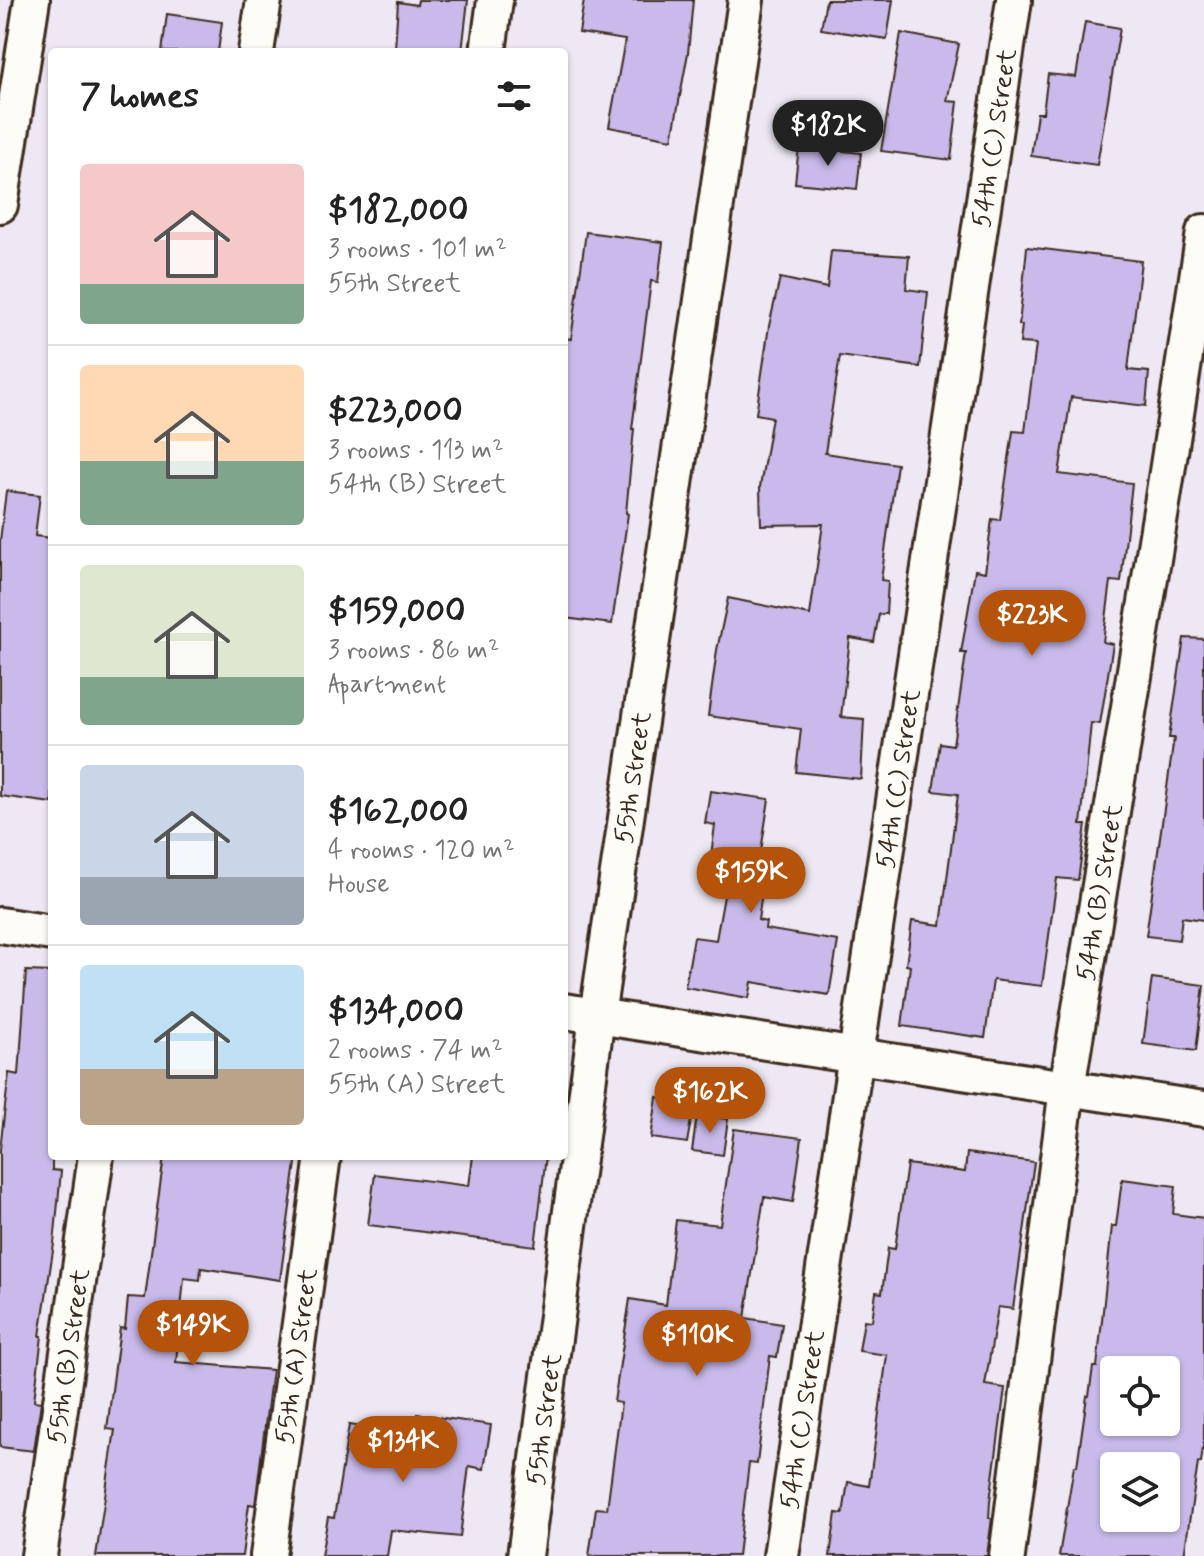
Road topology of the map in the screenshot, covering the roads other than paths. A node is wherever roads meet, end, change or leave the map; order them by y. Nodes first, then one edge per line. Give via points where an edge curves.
1 (32, 0) edge
2 (264, 0) edge
3 (495, 0) edge
4 (746, 0) edge
5 (1014, 0) edge
6 (257, 48) edge
7 (489, 48) edge
8 (0, 205) edge
9 (1204, 232) edge
10 (0, 925) edge
11 (48, 932) edge
12 (580, 1014) edge
13 (855, 1056) junction
14 (1067, 1088) junction
15 (1204, 1109) edge
16 (568, 1132) edge
17 (95, 1160) edge
18 (322, 1160) edge
19 (565, 1160) edge
20 (39, 1556) edge
21 (268, 1556) edge
22 (525, 1556) edge
23 (781, 1556) edge
24 (1007, 1556) edge

1 - 8 street
2 - 6 street
3 - 7 street
4 - 12 street, 55th Street
5 - 13 street, 54th (C) Street
9 - 14 street, 54th (B) Street
10 - 11 street
12 - 13 street
12 - 16 street, 55th Street
13 - 14 street
13 - 23 street, 54th (C) Street
14 - 15 street
14 - 24 street, 54th (B) Street
17 - 20 street, 55th (B) Street
18 - 21 street, 55th (A) Street
19 - 22 street, 55th Street

